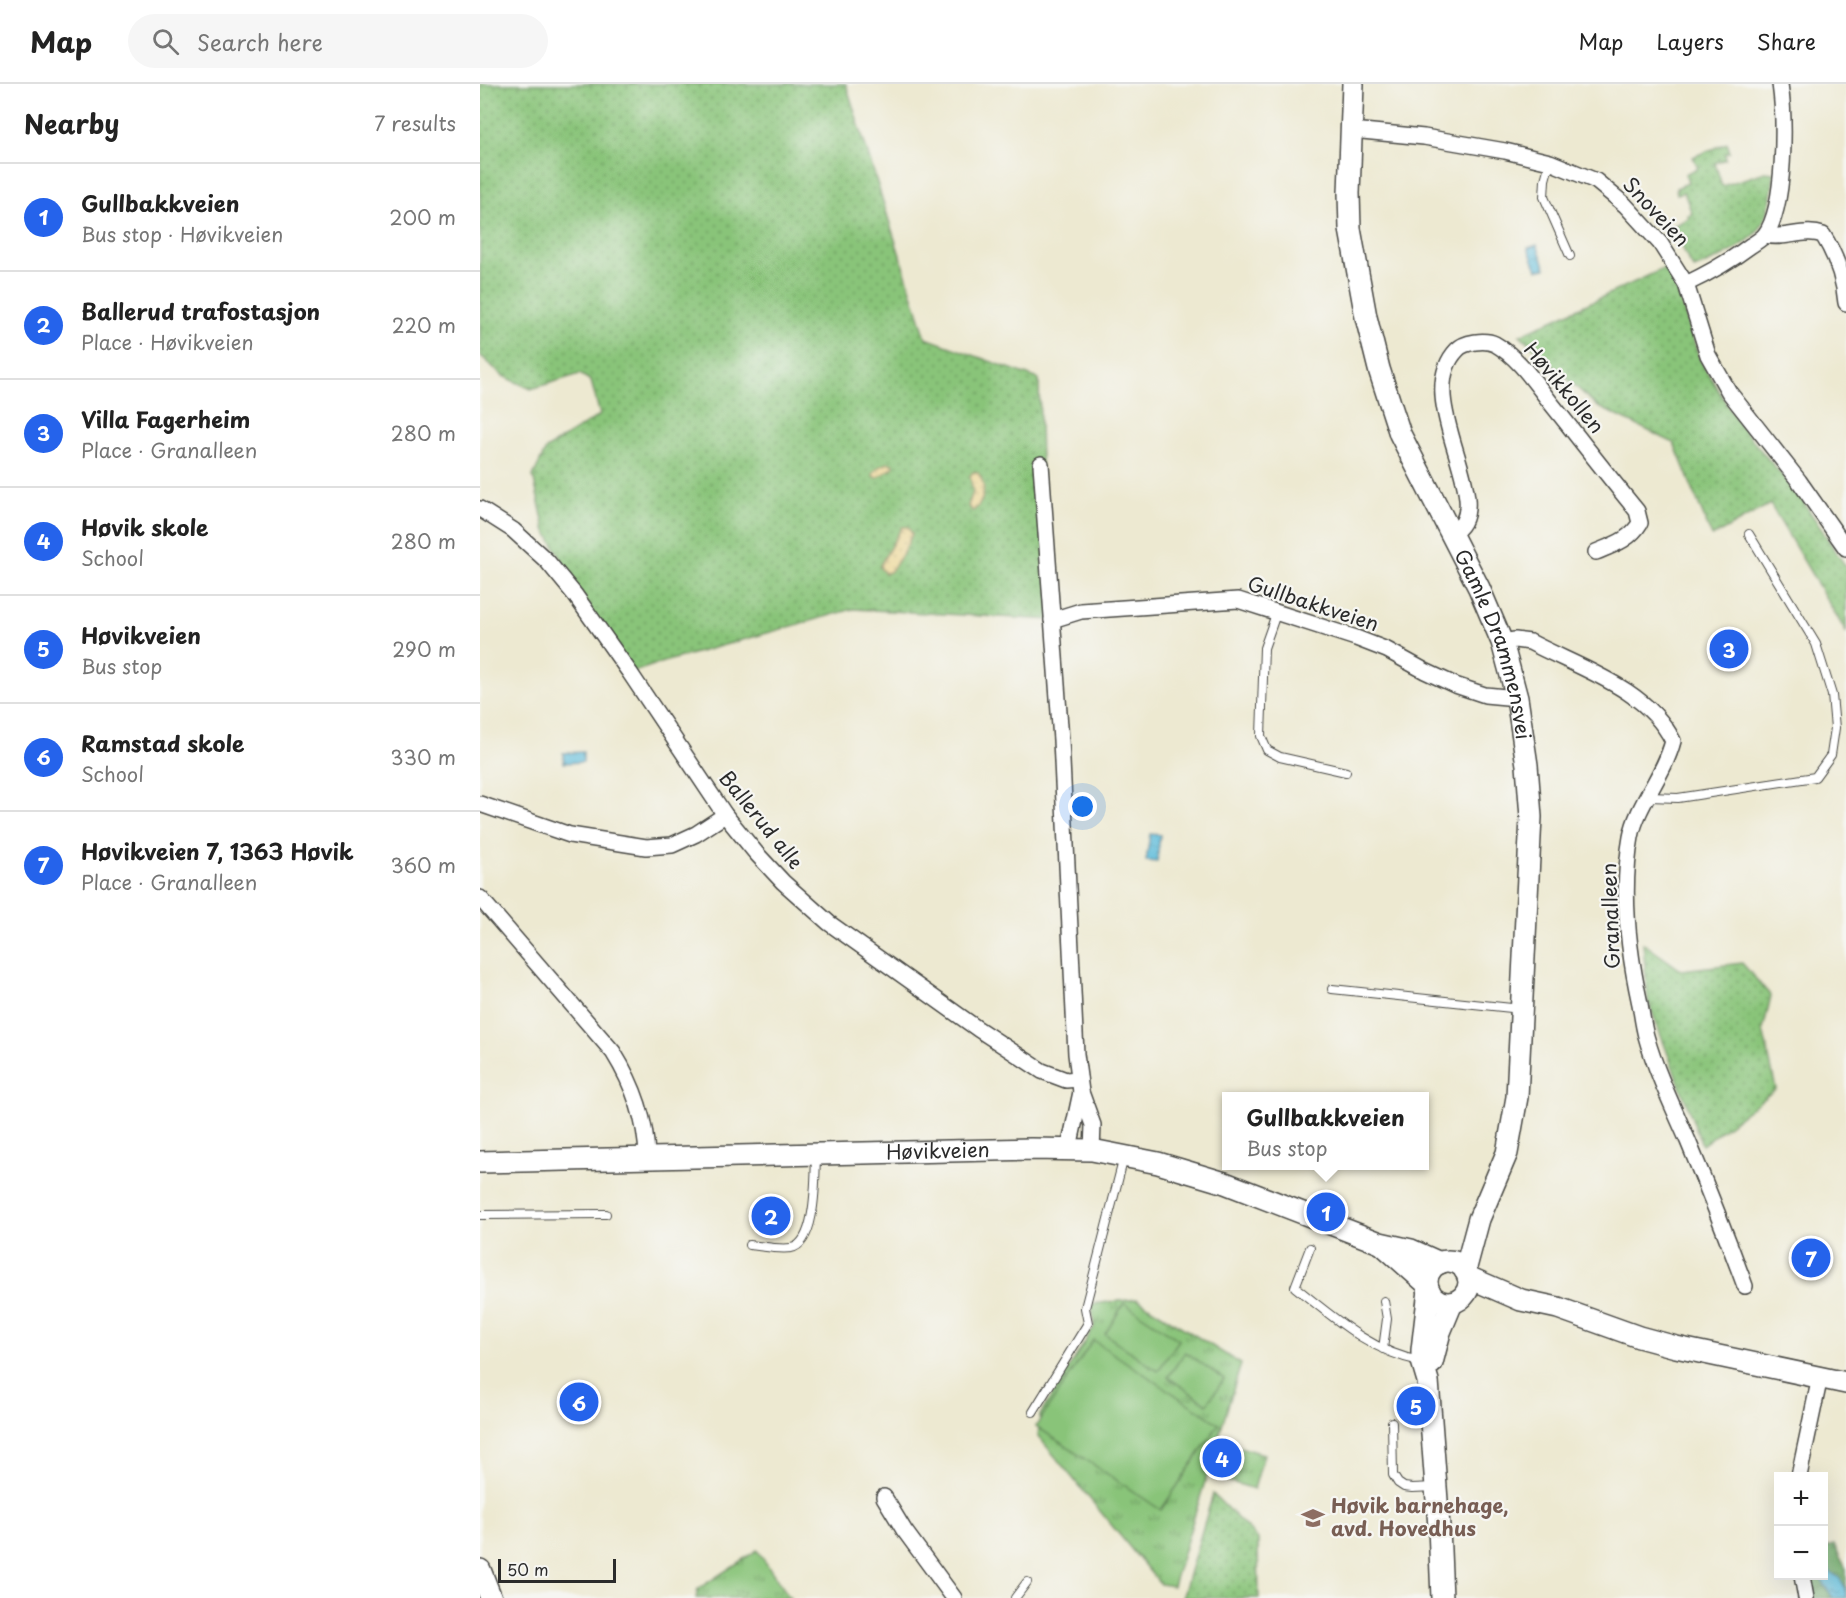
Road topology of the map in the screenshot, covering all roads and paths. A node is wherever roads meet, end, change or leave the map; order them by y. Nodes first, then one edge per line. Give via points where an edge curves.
1 (1353, 84) edge
2 (1780, 84) edge
3 (1352, 130) junction
4 (1550, 162) junction
5 (1765, 235) junction
6 (1570, 256) dead end
7 (1686, 284) junction
8 (1846, 303) edge
9 (1041, 464) dead end
10 (480, 508) edge
11 (1452, 533) junction
12 (1749, 534) dead end
13 (1846, 548) edge
14 (1596, 552) dead end
15 (1276, 614) junction
16 (1052, 620) junction
17 (1502, 642) junction
18 (1517, 698) junction
19 (1346, 772) dead end
20 (1649, 797) junction
21 (480, 804) edge
22 (724, 815) junction
23 (480, 898) edge
24 (1332, 989) dead end
25 (1522, 1009) junction
26 (1080, 1085) junction
27 (1070, 1149) junction
28 (1092, 1150) junction
29 (816, 1153) junction
30 (1124, 1155) junction
31 (647, 1157) junction
32 (480, 1162) edge
33 (606, 1214) dead end
34 (480, 1215) edge
35 (1479, 1219) junction
36 (1380, 1243) junction
37 (749, 1245) dead end
38 (1310, 1248) dead end
39 (1442, 1262) junction
40 (1467, 1274) junction
41 (1745, 1286) dead end
42 (1428, 1287) junction
43 (1521, 1300) junction
44 (1384, 1301) dead end
45 (1455, 1302) junction
46 (1383, 1349) junction
47 (1428, 1368) junction
48 (1820, 1377) junction
49 (1846, 1383) edge
50 (1033, 1412) dead end
51 (1392, 1422) dead end
52 (1799, 1472) edge
53 (1436, 1487) junction
54 (884, 1497) dead end
55 (480, 1570) edge
56 (1803, 1580) edge
57 (1027, 1582) dead end
58 (491, 1598) edge
59 (954, 1598) edge
60 (1015, 1598) edge
61 (1442, 1598) edge
62 (1806, 1598) edge

1 - 3 main road, Gamle Drammensvei
2 - 5 street via 1784,128 1780,181
3 - 4 street, Snoveien via 1424,137
3 - 11 main road, Gamle Drammensvei via 1350,229 1385,391 1400,434
4 - 6 lane via 1544,197
4 - 7 street, Snoveien via 1596,181 1625,205 1674,261
5 - 7 street
5 - 8 street via 1775,238 1814,231 1823,235 1836,256
7 - 13 street, Snoveien via 1717,374
9 - 16 street
10 - 22 street, Ballerud alle via 513,530 547,561 575,596
11 - 14 street, Høvikkollen via 1465,523 1468,497 1449,431 1442,376 1459,347 1492,342 1528,374 1637,512 1640,523 1636,530 1626,539
11 - 17 main road, Gamle Drammensvei
12 - 20 lane via 1816,644 1832,695 1835,728 1831,755 1815,777 1678,798
15 - 16 street, Gullbakkveien via 1238,600 1082,610
15 - 18 street, Gullbakkveien via 1377,646 1455,685 1485,695
15 - 19 lane via 1264,648 1261,736 1267,750 1280,757
16 - 26 street
17 - 18 main road, Gamle Drammensvei
17 - 20 street, Granalleen via 1530,642 1627,692 1653,712 1673,741 1669,758
18 - 25 main road, Gamle Drammensvei via 1531,818
20 - 41 street, Granalleen via 1638,814 1628,860 1627,907 1633,974 1645,1035
21 - 22 street via 570,835 646,847 672,845
22 - 26 street, Ballerud alle via 783,882 829,923 1042,1071
23 - 31 street via 613,1052 639,1104
24 - 25 lane
25 - 35 main road, Gamle Drammensvei via 1514,1126
26 - 27 street
26 - 28 street via 1093,1125
27 - 28 main road, Høvikveien
27 - 29 main road, Høvikveien
28 - 30 main road, Høvikveien
29 - 31 main road, Høvikveien
29 - 37 lane via 814,1194 805,1238 791,1248
30 - 36 main road, Høvikveien via 1226,1183
30 - 50 lane via 1085,1308 1088,1323
31 - 32 main road, Høvikveien
33 - 34 lane
35 - 39 main road, Gamle Drammensvei
35 - 40 main road, Gamle Drammensvei
36 - 39 main road, Høvikveien
36 - 42 main road, Høvikveien
38 - 46 lane via 1295,1287 1349,1329
39 - 40 main road via 1460,1265
39 - 42 main road via 1430,1271
40 - 43 main road
40 - 45 main road via 1467,1291
42 - 45 main road via 1438,1301
42 - 47 main road
43 - 45 main road
43 - 48 main road via 1558,1308 1667,1344
44 - 46 lane via 1387,1318
45 - 47 main road
46 - 47 lane
47 - 53 main road
48 - 49 main road
48 - 52 street
51 - 53 lane via 1393,1474 1398,1483 1412,1488
53 - 61 main road
54 - 59 street
55 - 58 main road
56 - 62 street
57 - 60 lane

